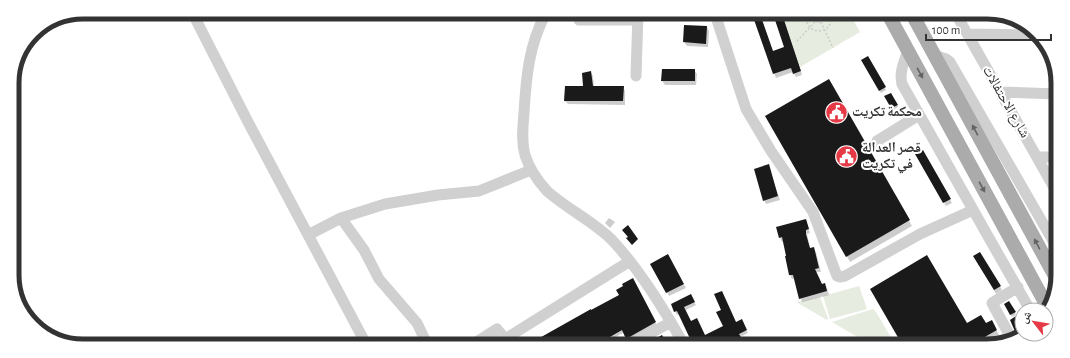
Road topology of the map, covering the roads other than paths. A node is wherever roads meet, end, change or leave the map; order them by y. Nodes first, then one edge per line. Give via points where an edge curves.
1 (196, 19) edge
2 (543, 19) edge
3 (599, 19) edge
4 (638, 19) edge
5 (717, 19) edge
6 (891, 19) edge
7 (915, 19) edge
8 (959, 19) edge
9 (579, 20) dead end
10 (968, 34) junction
11 (1029, 35) edge
12 (908, 51) junction
13 (934, 55) junction
14 (636, 76) dead end
15 (1000, 92) junction
16 (1051, 94) edge
17 (919, 115) junction
18 (877, 140) dead end
19 (1037, 157) junction
20 (1051, 158) edge
21 (531, 170) junction
22 (1051, 182) edge
23 (973, 210) junction
24 (341, 218) junction
25 (308, 235) junction
26 (1051, 237) edge
27 (630, 261) junction
28 (1051, 269) edge
29 (1018, 288) junction
30 (1026, 302) edge
31 (1045, 302) edge
32 (671, 322) junction
33 (1009, 335) edge
34 (363, 339) edge
35 (425, 339) edge
36 (480, 339) edge
37 (505, 339) edge
38 (512, 339) edge
39 (640, 339) edge
40 (681, 339) edge

1 - 25 street
2 - 21 street via 533,42 526,84 523,135 525,154
3 - 9 street
4 - 14 street
5 - 23 street via 746,109 813,212 837,276 845,276 920,234
6 - 12 main road
7 - 13 main road
8 - 10 street, شارع الاحتفالات
10 - 11 street
10 - 15 street, شارع الاحتفالات
12 - 17 street via 901,79
12 -> 31 main road
13 - 26 street via 950,62
28 -> 13 main road
15 - 16 street
15 - 19 street, شارع الاحتفالات
17 - 18 street
17 - 23 street
19 - 20 street
19 - 22 street, شارع الاحتفالات
21 - 24 street via 479,191 385,204
21 - 27 street via 547,190 611,239
23 - 29 street
24 - 25 street
24 - 35 street via 364,250 379,279 417,323
25 - 34 street
27 - 32 street
27 - 38 street
29 - 30 street
29 - 33 street via 992,303
32 - 39 street
32 - 40 street
36 - 37 street via 497,329

